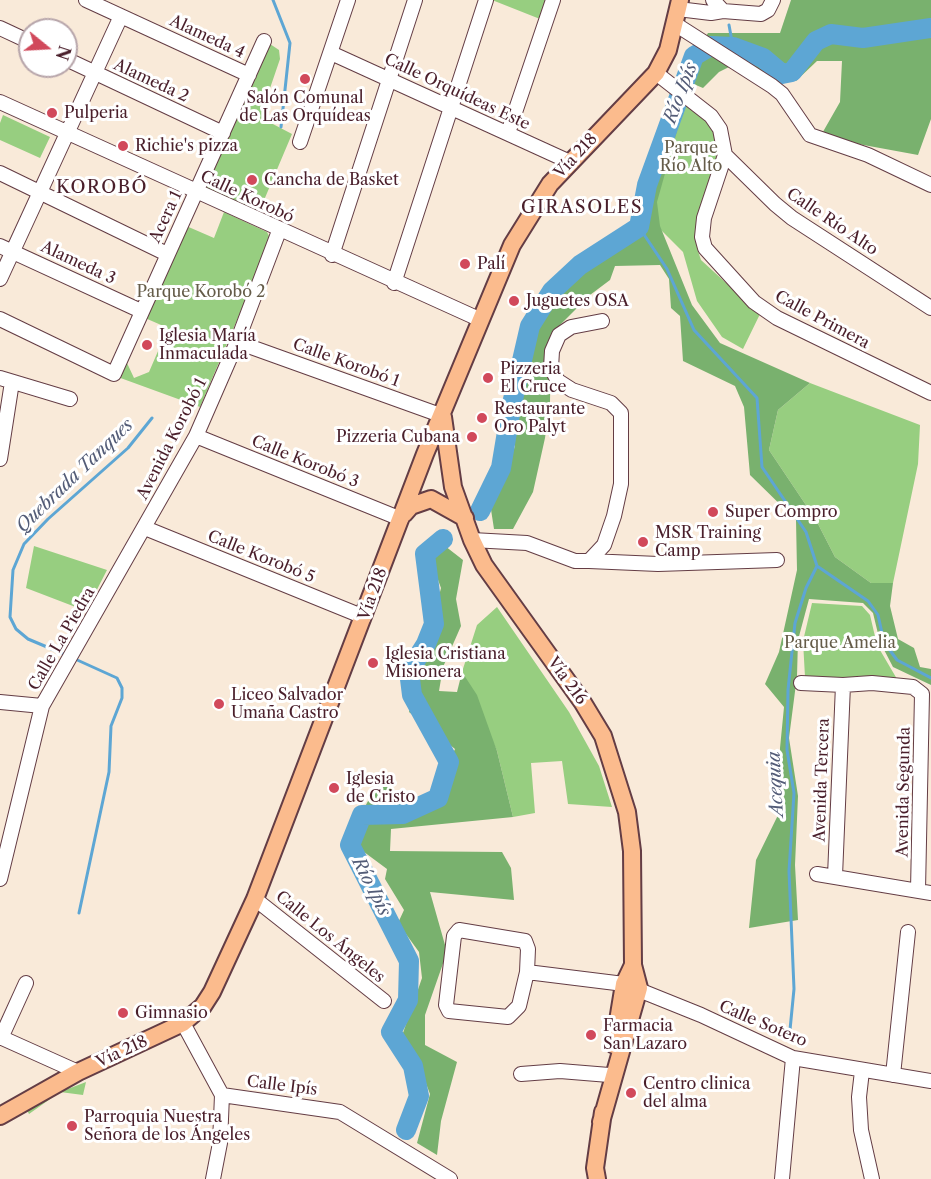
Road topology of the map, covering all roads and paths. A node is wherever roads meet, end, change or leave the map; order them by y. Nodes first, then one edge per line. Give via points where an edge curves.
1 (86, 0) edge
2 (348, 0) edge
3 (415, 0) edge
4 (486, 0) edge
5 (553, 0) edge
6 (713, 0) edge
7 (773, 0) edge
8 (678, 11) edge
9 (723, 11) junction
10 (121, 16) junction
11 (0, 28) edge
12 (18, 36) edge
13 (264, 41) dead end
14 (331, 53) junction
15 (78, 64) edge
16 (95, 72) junction
17 (656, 73) junction
18 (249, 75) junction
19 (389, 79) junction
20 (0, 102) edge
21 (450, 107) junction
22 (67, 133) junction
23 (223, 133) junction
24 (508, 134) junction
25 (300, 142) dead end
26 (725, 155) junction
27 (570, 162) junction
28 (0, 173) edge
29 (931, 185) edge
30 (40, 192) junction
31 (196, 192) junction
32 (279, 231) junction
33 (6, 248) edge
34 (167, 254) junction
35 (332, 255) junction
36 (0, 279) edge
37 (394, 283) junction
38 (931, 308) edge
39 (141, 311) junction
40 (0, 319) edge
41 (480, 320) junction
42 (602, 321) dead end
43 (237, 342) junction
44 (6, 380) edge
45 (931, 393) edge
46 (70, 399) dead end
47 (443, 416) junction
48 (196, 436) junction
49 (0, 459) edge
50 (465, 518) junction
51 (401, 519) junction
52 (145, 528) junction
53 (472, 540) junction
54 (777, 560) dead end
55 (589, 561) junction
56 (364, 617) junction
57 (801, 683) dead end
58 (843, 685) junction
59 (0, 702) edge
60 (42, 706) junction
61 (817, 874) dead end
62 (835, 876) junction
63 (0, 879) edge
64 (925, 891) edge
65 (255, 898) junction
66 (908, 932) dead end
67 (528, 972) junction
68 (26, 983) dead end
69 (637, 988) junction
70 (384, 1001) dead end
71 (183, 1023) junction
72 (0, 1037) edge
73 (793, 1058) junction
74 (862, 1071) junction
75 (78, 1072) junction
76 (521, 1074) dead end
77 (609, 1075) junction
78 (893, 1075) junction
79 (930, 1084) edge
80 (222, 1095) junction
81 (0, 1116) edge
82 (601, 1122) junction
83 (213, 1179) edge
84 (450, 1179) edge
85 (597, 1179) edge
86 (782, 1179) edge
87 (872, 1179) edge

1 - 10 street, Alameda 4
2 - 14 street
3 - 19 street
4 - 21 street
5 - 24 street
6 - 9 street
7 - 9 street via 761,14
8 - 9 street
8 - 17 main road, Vía 218 via 668,50
8 - 29 street via 699,41 782,94 810,135 868,155
10 - 16 street
10 - 18 street, Alameda 4
11 - 12 street
13 - 18 street, Acera 1
14 - 19 street, Calle Orquídeas Este
14 - 25 street
15 - 16 street, Alameda 2
16 - 22 street
16 - 23 street, Alameda 2
17 - 26 street via 711,116 720,129
17 - 27 main road, Vía 218
18 - 23 street, Acera 1
19 - 21 street, Calle Orquídeas Este
19 - 35 street
20 - 22 street, Calle Korobó
21 - 24 street, Calle Orquídeas Este
21 - 37 street
22 - 30 street
22 - 31 street, Calle Korobó
23 - 31 street, Acera 1
24 - 27 street, Calle Orquídeas Este
26 - 38 street, Calle Río Alto via 792,218
26 - 45 street, Calle Primera via 704,218 705,248 754,302 777,318
27 - 41 main road, Vía 218 via 529,215
28 - 30 street
30 - 33 street
30 - 34 street
31 - 32 street, Calle Korobó
31 - 34 street, Acera 1
32 - 35 street, Calle Korobó
32 - 43 street, Avenida Korobó 1
33 - 36 street
33 - 39 street, Alameda 3
34 - 39 street, Acera 1
35 - 37 street, Calle Korobó
37 - 41 street, Calle Korobó
39 - 40 street, Acera 1 via 114,374
41 - 47 main road, Vía 218
42 - 55 street via 571,327 559,335 552,351 552,368 558,381 611,403 621,413 621,484 604,545
43 - 47 street, Calle Korobó 1
43 - 48 street, Avenida Korobó 1
44 - 46 street
44 - 49 street
47 - 50 main road, Vía 216 via 453,487
47 - 51 main road, Vía 218
48 - 51 street, Calle Korobó 3
48 - 52 street, Avenida Korobó 1
50 - 51 main road via 431,499 411,506
50 - 53 main road, Vía 216
51 - 56 main road, Vía 218
52 - 56 street, Calle Korobó 5
52 - 60 street, Calle La Piedra
53 - 55 street via 527,543 575,561
53 - 69 main road, Vía 216 via 484,565 603,736 627,812
54 - 55 street via 658,564
56 - 65 main road, Vía 218
57 - 58 street
58 - 62 street, Avenida Tercera
58 - 64 street, Avenida Segunda via 913,687 922,694
59 - 60 street
60 - 63 street, Calle La Piedra
61 - 62 street
62 - 64 street
65 - 70 street, Calle Los Ángeles
65 - 71 main road, Vía 218 via 212,992
66 - 78 street
67 - 67 street via 519,1006 508,1017 449,1011 446,1005 453,936 459,930 525,941
67 - 69 street, Calle Sotero
68 - 72 street
69 - 73 street, Calle Sotero
69 - 77 main road, Vía 216
69 - 82 main road, Vía 216
71 - 75 main road, Vía 218
71 - 80 street, Calle Ipís
72 - 75 street
73 - 74 street, Calle Sotero
73 - 86 street
74 - 78 street, Calle Sotero
74 - 87 street via 861,1130
75 - 81 main road, Vía 218
76 - 77 street via 560,1071
77 - 82 main road, Vía 216
78 - 79 street, Calle Sotero
80 - 83 street via 220,1143
80 - 84 street, Calle Ipís via 340,1112
82 - 85 main road, Vía 216

